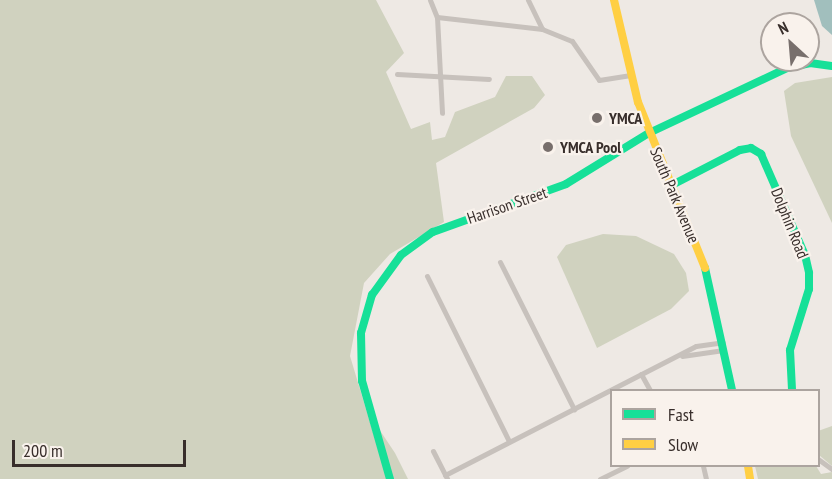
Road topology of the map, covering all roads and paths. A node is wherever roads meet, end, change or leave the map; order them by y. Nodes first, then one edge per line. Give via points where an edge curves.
1 (430, 0) edge
2 (528, 0) edge
3 (614, 0) edge
4 (436, 16) junction
5 (542, 29) junction
6 (832, 66) edge
7 (397, 74) dead end
8 (631, 75) junction
9 (441, 77) junction
10 (489, 78) dead end
11 (442, 113) dead end
12 (649, 133) junction
13 (672, 185) junction
14 (500, 262) dead end
15 (427, 276) dead end
16 (723, 346) junction
17 (641, 374) junction
18 (612, 389) edge
19 (649, 389) edge
20 (732, 389) edge
21 (792, 389) edge
22 (610, 390) edge
23 (574, 409) junction
24 (509, 441) junction
25 (433, 451) dead end
26 (820, 460) edge
27 (623, 467) edge
28 (832, 469) edge
29 (446, 477) edge
30 (390, 479) edge
31 (600, 479) edge

1 - 4 street
2 - 5 street
3 - 8 street, South Park Avenue
4 - 5 street
4 - 9 street
5 - 8 street via 572,41 599,80
6 - 12 street, Harrison Street via 810,63 788,68
7 - 9 street
8 - 12 street, South Park Avenue
9 - 10 street
9 - 11 street
12 - 13 street, South Park Avenue
12 - 30 street, Harrison Street via 566,184 433,232 417,241 387,270 364,314 360,356 362,381
13 - 16 street, South Park Avenue via 706,269
13 - 21 street, Dolphin Road via 740,150 752,148 761,153 809,273 809,289 790,351
14 - 23 street
15 - 24 street
16 - 17 street via 696,346
16 - 20 street, South Park Avenue
17 - 18 street
17 - 19 street
22 - 23 street
23 - 24 street
24 - 29 street
25 - 29 street
26 - 28 street
27 - 31 street

